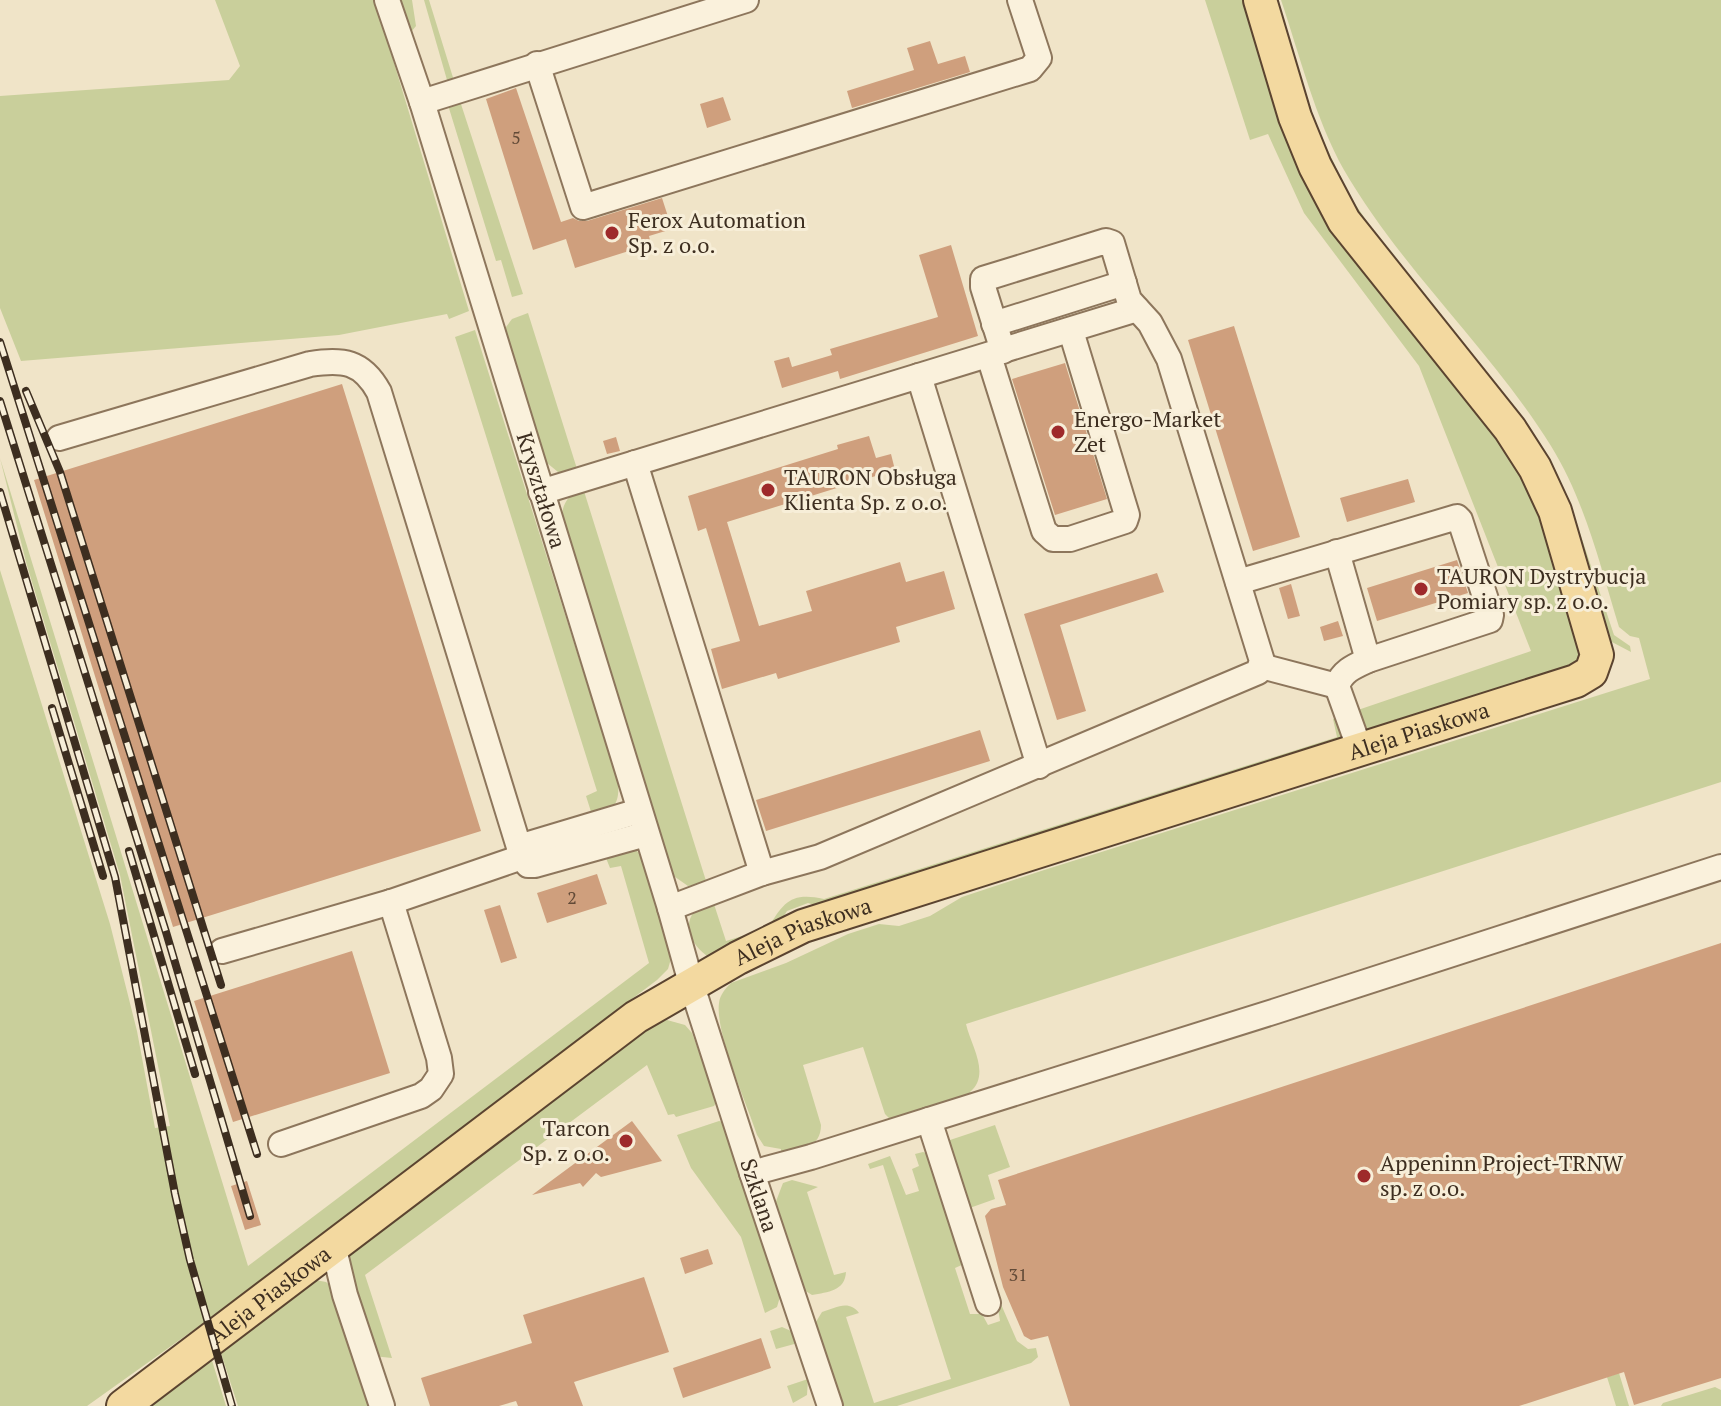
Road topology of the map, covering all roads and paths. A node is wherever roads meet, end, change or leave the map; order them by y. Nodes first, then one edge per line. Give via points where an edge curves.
1 (387, 0) edge
2 (746, 0) edge
3 (1020, 0) edge
4 (1260, 0) edge
5 (685, 10) edge
6 (537, 64) junction
7 (422, 102) junction
8 (1124, 283) junction
9 (1137, 309) junction
10 (994, 324) junction
11 (1071, 331) junction
12 (996, 354) junction
13 (919, 376) junction
14 (59, 438) dead end
15 (635, 463) junction
16 (541, 492) junction
17 (1337, 552) junction
18 (1238, 582) junction
19 (1368, 660) junction
20 (1261, 666) junction
21 (1337, 686) junction
22 (1360, 750) junction
23 (1039, 766) junction
24 (642, 823) junction
25 (521, 852) junction
26 (1721, 867) edge
27 (762, 873) junction
28 (391, 902) junction
29 (670, 908) junction
30 (222, 951) dead end
31 (691, 983) junction
32 (929, 1120) junction
33 (281, 1144) dead end
34 (752, 1173) junction
35 (334, 1249) junction
36 (988, 1303) dead end
37 (123, 1406) edge
38 (382, 1406) edge
39 (830, 1406) edge

1 - 7 street, Kryształowa
2 - 5 street
3 - 6 street via 1039,58 1030,69 583,207
4 - 22 main road, Aleja Piaskowa via 1295,117 1344,221 1510,429 1535,468 1555,511 1597,655 1591,672 1576,681
5 - 6 street
6 - 7 street
7 - 16 street, Kryształowa
8 - 9 street
8 - 10 street
8 - 10 street via 1109,241 993,275 982,282
9 - 11 street
9 - 18 street via 1169,359
10 - 12 street
11 - 12 street
11 - 12 street via 1127,515 1125,521 1070,539 1053,539 1044,531
12 - 13 street
13 - 15 street
13 - 23 street
14 - 25 street via 310,364 352,364 371,377
15 - 16 street
15 - 27 street
16 - 24 street, Kryształowa
17 - 18 street
17 - 19 street
17 - 19 street via 1457,517 1491,615 1484,624
18 - 20 street
19 - 21 street via 1340,677
20 - 21 street
20 - 23 street via 1248,678
21 - 22 street
22 - 31 main road, Aleja Piaskowa via 803,926
23 - 27 street via 820,857
24 - 25 street via 535,865 528,865
24 - 29 street, Kryształowa
25 - 28 street
26 - 32 street
27 - 29 street
28 - 30 street
28 - 33 street via 441,1074 421,1096
29 - 31 street, Kryształowa
31 - 34 street, Szklana
31 - 35 main road, Aleja Piaskowa via 636,1017
32 - 34 street
32 - 36 street
34 - 39 street, Szklana
35 - 37 main road, Aleja Piaskowa
35 - 38 street

